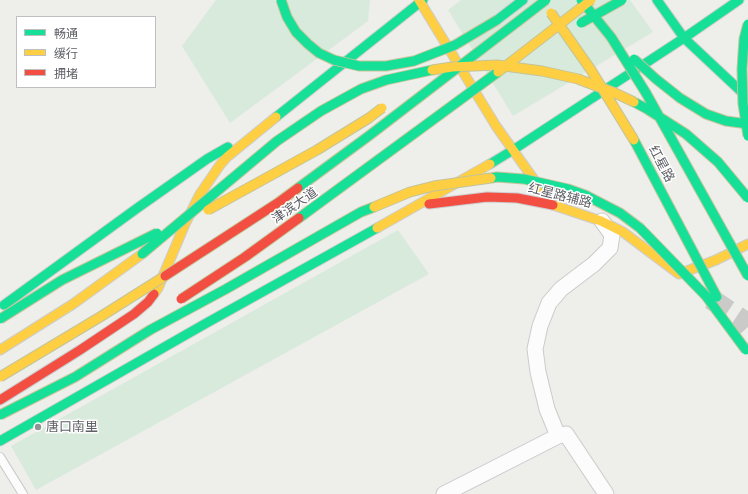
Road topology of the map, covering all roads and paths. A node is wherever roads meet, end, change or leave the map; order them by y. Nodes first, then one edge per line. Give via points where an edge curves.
1 (281, 0) edge
2 (524, 0) edge
3 (540, 0) edge
4 (546, 0) edge
5 (581, 0) edge
6 (591, 0) edge
7 (622, 0) edge
8 (657, 0) edge
9 (739, 0) edge
10 (421, 1) edge
11 (538, 16) dead end
12 (497, 20) junction
13 (748, 24) edge
14 (546, 27) dead end
15 (611, 37) junction
16 (684, 38) junction
17 (555, 39) dead end
18 (502, 69) junction
19 (577, 69) dead end
20 (411, 85) dead end
21 (748, 98) edge
22 (387, 104) dead end
23 (277, 118) junction
24 (369, 118) junction
25 (748, 124) edge
26 (496, 126) junction
27 (538, 134) junction
28 (748, 136) edge
29 (513, 150) junction
30 (319, 160) dead end
31 (647, 166) junction
32 (290, 182) dead end
33 (748, 198) edge
34 (553, 205) junction
35 (417, 206) junction
36 (601, 220) junction
37 (748, 244) edge
38 (192, 259) junction
39 (748, 276) edge
40 (174, 303) dead end
41 (0, 308) edge
42 (0, 319) edge
43 (0, 350) edge
44 (0, 377) edge
45 (53, 378) dead end
46 (0, 400) edge
47 (0, 413) edge
48 (558, 436) junction
49 (0, 441) edge
50 (0, 457) edge
51 (23, 494) edge
52 (444, 494) edge
53 (606, 494) edge

1 - 12 main road, bridge via 296,32 308,44 334,60 359,66 386,66 414,61 455,45
2 - 11 main road
2 - 12 main road
3 - 31 main road, 红星路, bridge via 591,70
4 - 38 main road, 津滨大道, bridge via 285,198
5 - 15 main road, 红星路, bridge
6 - 18 main road, 津滨大道, bridge
7 - 18 main road, bridge
8 - 16 main road
9 - 16 main road
10 - 23 main road
10 - 26 main road
12 - 20 main road, bridge
13 - 28 main road, bridge via 744,39 742,104
14 - 17 main road
15 - 25 main road, bridge via 680,98 706,114 726,122
15 - 39 main road, 红星路, bridge via 646,93
16 - 21 main road
16 - 27 main road
18 - 40 main road, 津滨大道, bridge via 332,195 245,257
19 - 31 main road, bridge
22 - 24 main road, bridge
23 - 41 main road via 207,159
23 - 46 main road via 227,157 213,174 185,224 158,288 148,302 80,350
24 - 30 main road
24 - 42 main road, bridge via 215,208 150,236 62,280
26 - 27 main road via 515,135
26 - 29 main road
27 - 29 main road
29 - 34 main road
29 - 35 main road
31 - 47 main road, 红星路, bridge via 746,350 720,313 674,262 640,228 620,213 568,189 524,179 497,178 434,186 410,192 361,212 150,330 75,377
32 - 38 main road
33 - 43 main road, bridge via 718,162 686,134 647,109 615,93 562,75 515,66 476,65 411,74 361,90 301,124 277,141 142,254 73,304
34 - 35 main road, 红星路辅路 via 517,198 486,197
34 - 36 main road, 红星路辅路
35 - 49 main road
36 - 37 main road, 红星路辅路 via 623,232 679,274
36 - 48 street via 612,236 610,248 594,264 561,289 549,303 535,349 547,409
38 - 44 main road, 津滨大道, bridge
45 - 47 main road
48 - 52 street
48 - 53 street via 566,434
50 - 51 lane

